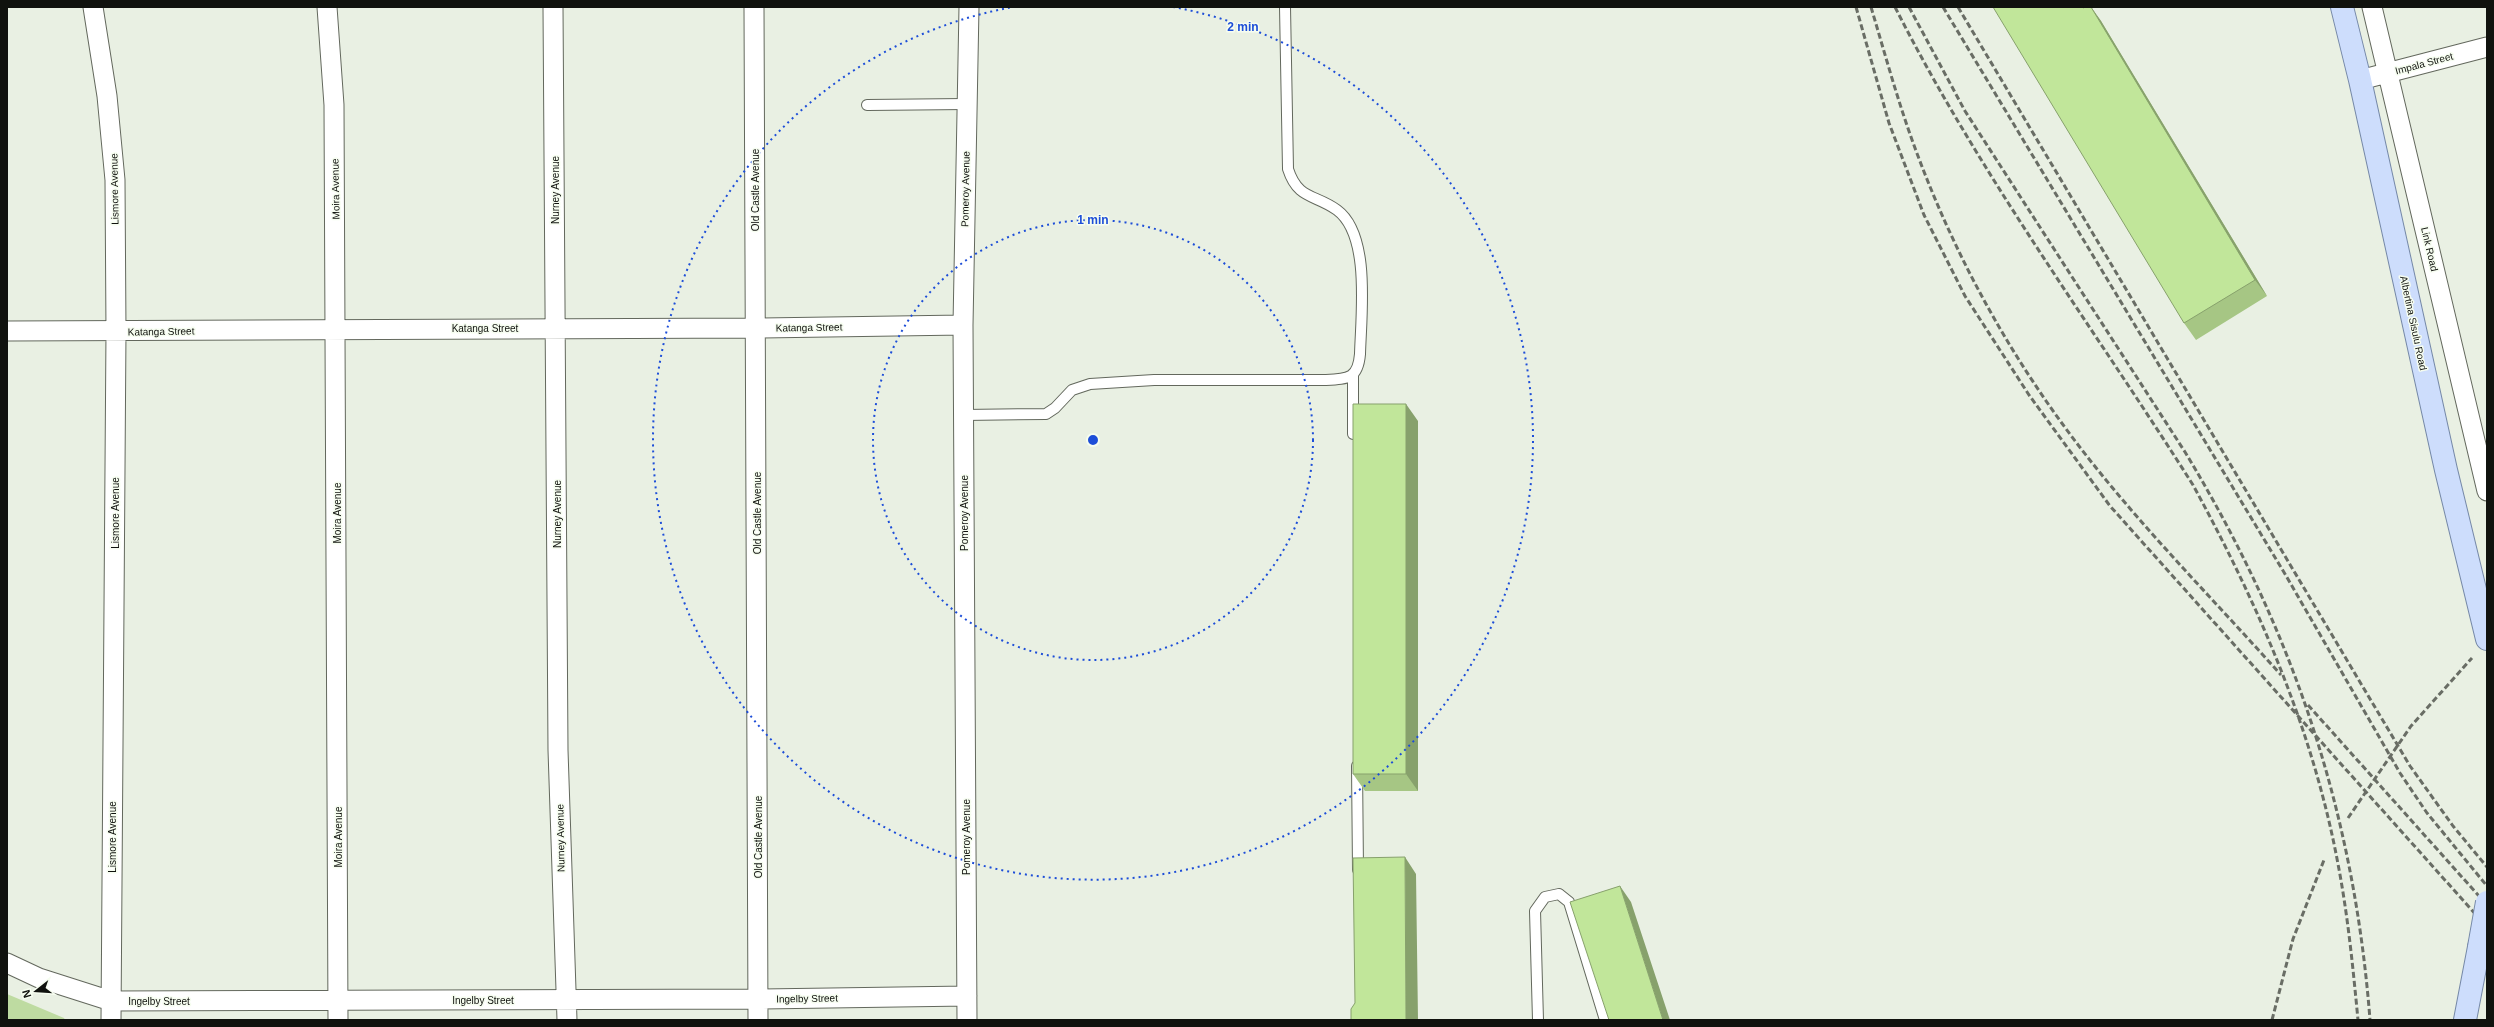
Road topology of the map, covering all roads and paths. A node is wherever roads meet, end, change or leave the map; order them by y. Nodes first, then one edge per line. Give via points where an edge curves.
1 (93, 7) edge
2 (327, 7) edge
3 (553, 7) edge
4 (754, 7) edge
5 (969, 7) edge
6 (1285, 7) edge
7 (2342, 7) edge
8 (2372, 7) edge
9 (2487, 47) edge
10 (2388, 72) junction
11 (2360, 80) junction
12 (867, 104) dead end
13 (966, 104) junction
14 (964, 325) junction
15 (556, 327) junction
16 (756, 328) junction
17 (336, 329) junction
18 (7, 331) edge
19 (116, 331) junction
20 (1353, 376) junction
21 (964, 415) junction
22 (1353, 447) edge
23 (2446, 470) junction
24 (2487, 491) edge
25 (2487, 574) edge
26 (2487, 639) edge
27 (1357, 757) edge
28 (1358, 877) edge
29 (2487, 902) edge
30 (7, 963) edge
31 (967, 996) junction
32 (758, 999) junction
33 (338, 1000) junction
34 (567, 1000) junction
35 (111, 1001) junction
36 (111, 1020) edge
37 (338, 1020) edge
38 (567, 1020) edge
39 (758, 1020) edge
40 (967, 1020) edge
41 (1538, 1020) edge
42 (1605, 1020) edge
43 (2465, 1020) edge

1 - 19 street, Lismore Avenue via 113,141
2 - 17 street, Moira Avenue via 334,105
3 - 15 street, Nurney Avenue
4 - 16 street, Old Castle Avenue
5 - 13 street, Pomeroy Avenue
6 - 20 lane via 1288,169 1296,187 1337,210 1352,227 1357,239 1360,259 1360,354 1359,366
7 - 11 main road, Albertina Sisulu Road
8 - 10 street, Link Road
9 - 10 street, Impala Street
10 - 11 street, Impala Street
10 - 24 street, Link Road
11 - 23 main road, Albertina Sisulu Road
12 - 13 lane
13 - 14 street, Pomeroy Avenue
14 - 16 street, Katanga Street
14 - 21 street, Pomeroy Avenue
15 - 16 street, Katanga Street
15 - 17 street, Katanga Street
15 - 34 street, Nurney Avenue via 558,758
16 - 32 street, Old Castle Avenue
17 - 19 street, Katanga Street
17 - 33 street, Moira Avenue
18 - 19 street, Katanga Street
19 - 35 street, Lismore Avenue
20 - 21 lane via 1326,380 1154,380 1090,384 1072,390 1046,414
20 - 22 lane
21 - 31 street, Pomeroy Avenue
23 - 25 main road
23 - 26 main road, Albertina Sisulu Road
27 - 28 lane
29 - 43 main road, bridge
30 - 35 street, Ingelby Street via 39,978
31 - 32 street, Ingelby Street
31 - 40 street, Pomeroy Avenue
32 - 34 street, Ingelby Street
32 - 39 street, Old Castle Avenue
33 - 34 street, Ingelby Street
33 - 35 street, Ingelby Street
33 - 37 street, Moira Avenue
34 - 38 street, Nurney Avenue
35 - 36 street, Lismore Avenue
41 - 42 lane via 1535,911 1545,897 1559,894 1569,902

